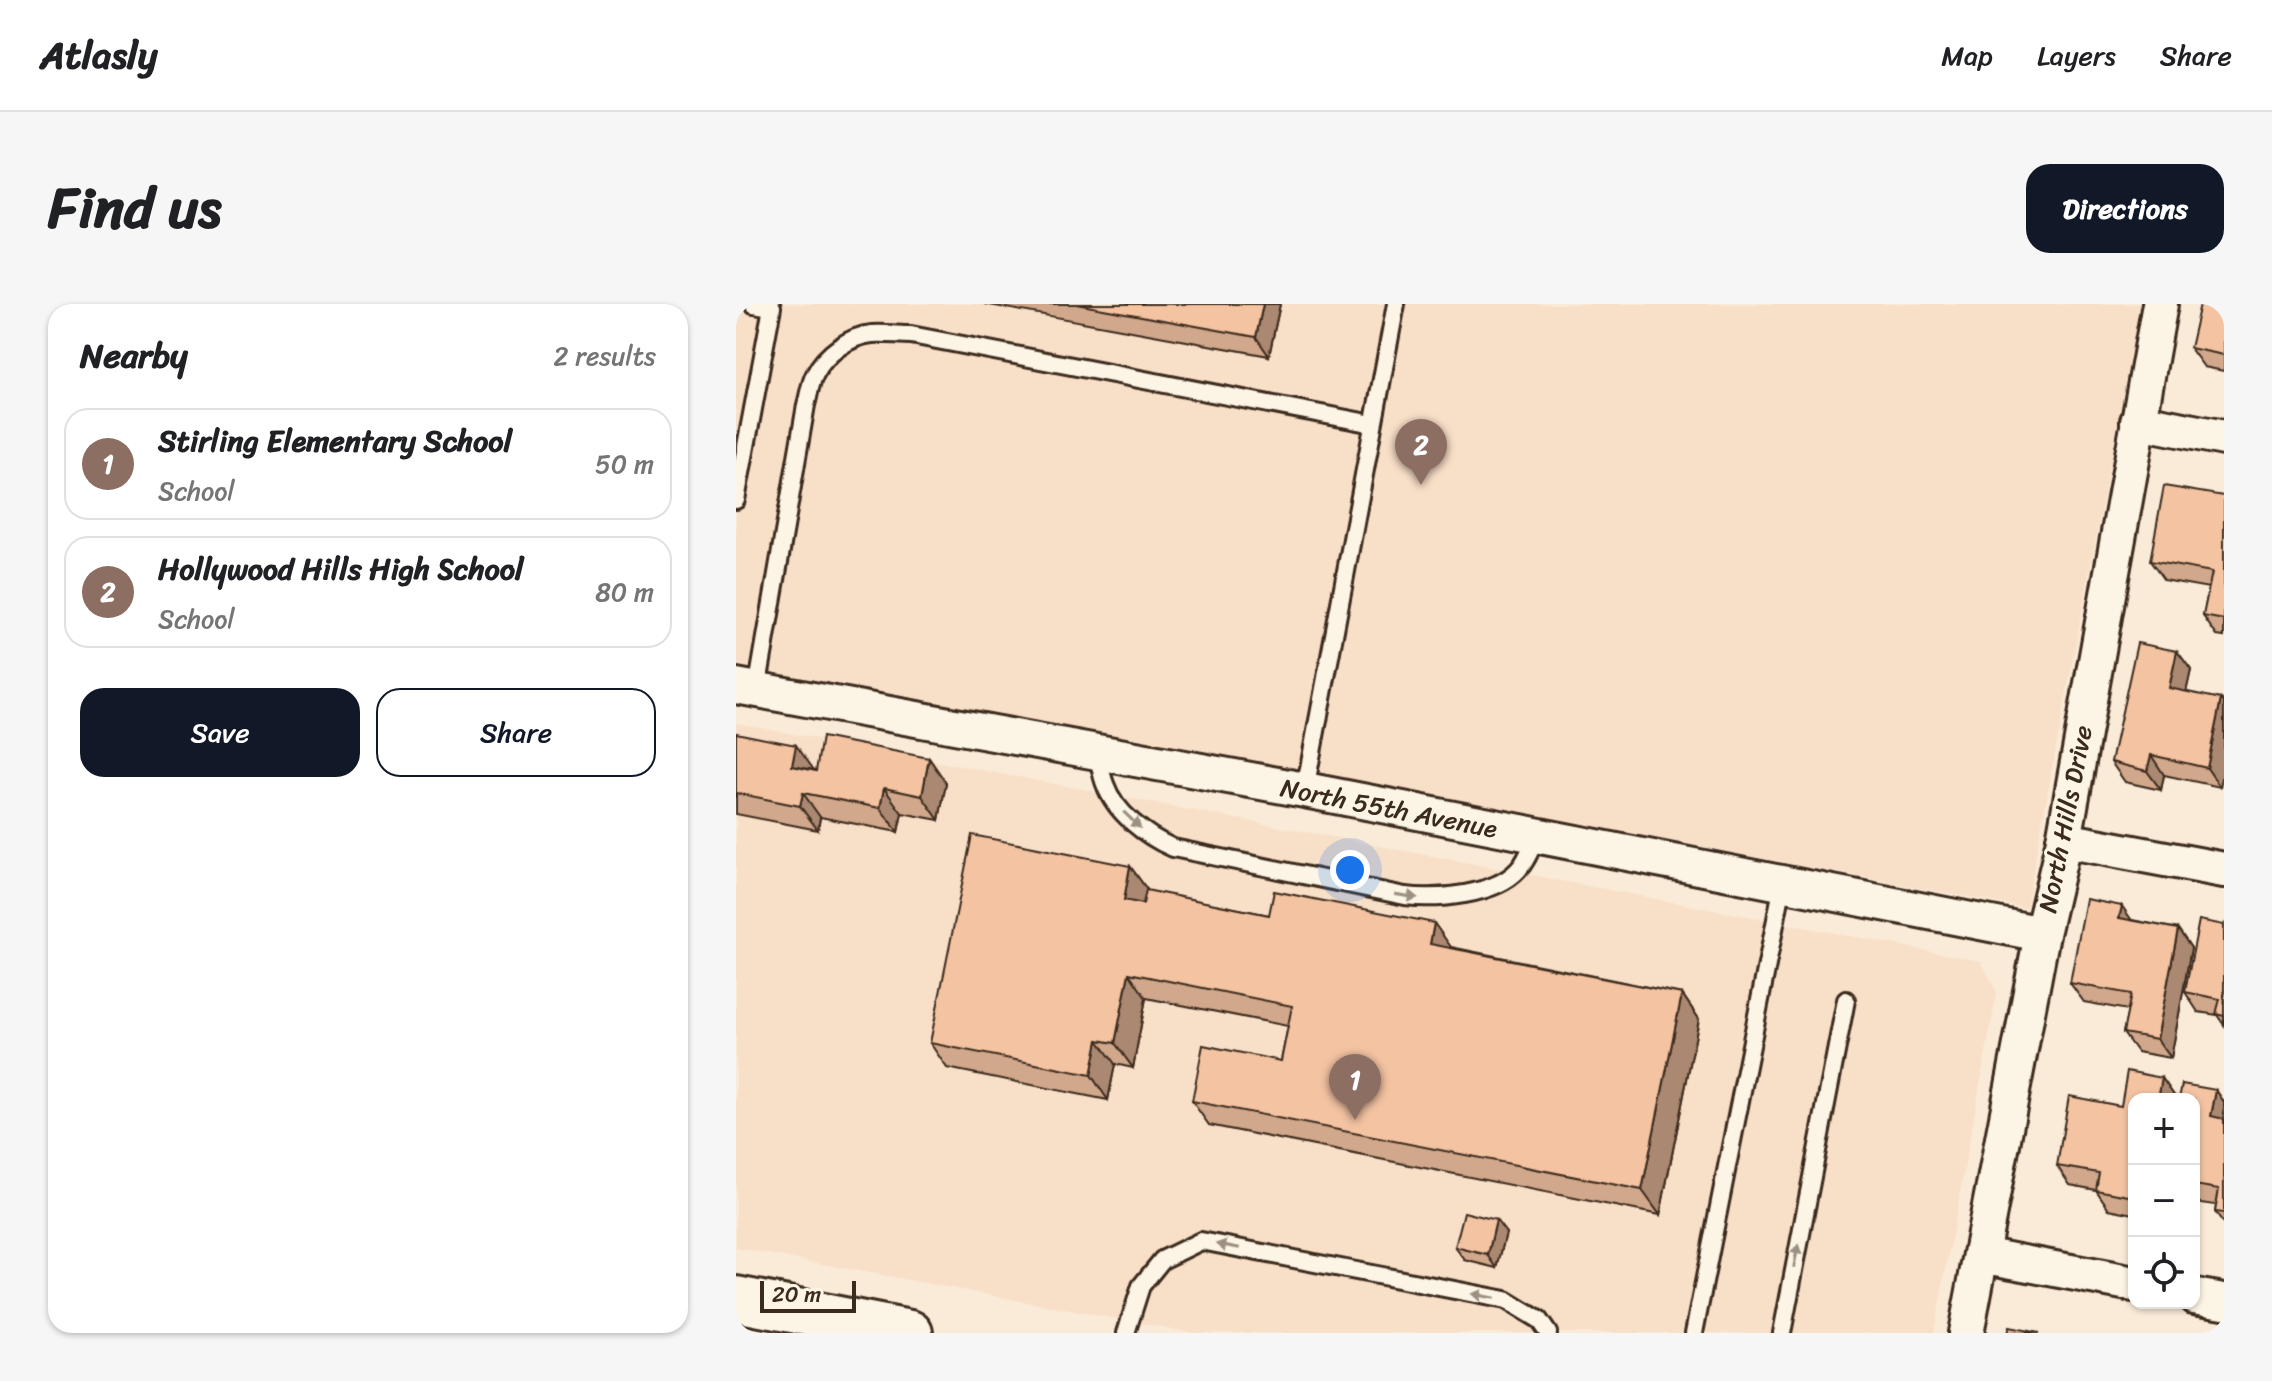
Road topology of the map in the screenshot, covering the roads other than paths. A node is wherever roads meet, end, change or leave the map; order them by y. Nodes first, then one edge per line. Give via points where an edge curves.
1 (754, 304) edge
2 (1396, 304) edge
3 (2160, 304) edge
4 (2138, 421) junction
5 (1373, 424) junction
6 (2224, 438) edge
7 (736, 500) edge
8 (747, 688) edge
9 (1097, 753) junction
10 (1305, 790) junction
11 (1536, 837) junction
12 (2064, 840) junction
13 (2224, 870) edge
14 (1783, 884) junction
15 (2042, 934) junction
16 (1846, 1000) dead end
17 (1981, 1255) junction
18 (2128, 1283) edge
19 (2200, 1297) edge
20 (736, 1299) edge
21 (2224, 1301) edge
22 (910, 1333) edge
23 (1126, 1333) edge
24 (1548, 1333) edge
25 (1694, 1333) edge
26 (1782, 1333) edge
27 (1966, 1333) edge

1 - 7 lane via 772,307
2 - 5 lane
3 - 4 street, North Hills Drive
4 - 6 street
4 - 12 street, North Hills Drive
5 - 8 lane via 911,335 871,334 854,340 824,360 814,375
5 - 10 lane
8 - 9 street, North 55th Avenue
9 - 10 street, North 55th Avenue
9 -> 11 lane via 1113,800 1141,829 1173,848 1405,896 1442,898 1510,878
10 - 11 street, North 55th Avenue
11 - 14 street, North 55th Avenue
12 - 13 street
12 - 15 street, North Hills Drive
14 - 15 street, North 55th Avenue
14 - 25 lane
15 - 17 street, North Hills Drive
26 -> 16 lane
17 - 18 street
17 - 27 street, North Hills Drive
19 - 21 street
20 - 22 street
24 -> 23 lane via 1539,1320 1506,1300 1201,1241 1162,1260 1141,1286

